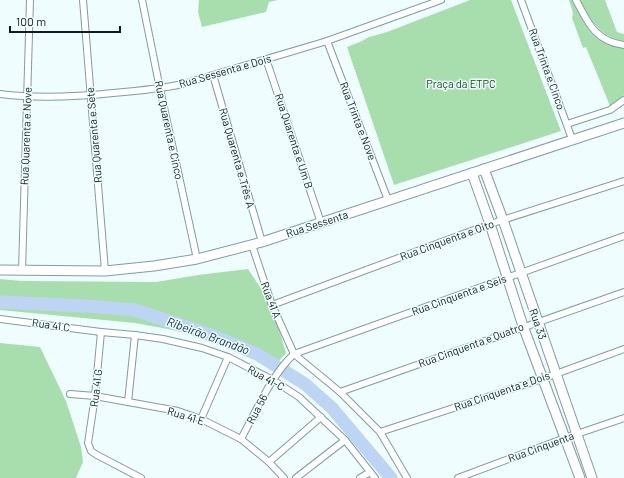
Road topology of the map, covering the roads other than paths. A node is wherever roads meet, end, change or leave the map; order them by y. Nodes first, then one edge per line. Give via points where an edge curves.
1 (30, 0) edge
2 (83, 0) edge
3 (142, 0) edge
4 (441, 0) edge
5 (521, 0) edge
6 (576, 0) edge
7 (327, 41) junction
8 (624, 45) edge
9 (266, 58) junction
10 (213, 75) junction
11 (160, 89) junction
12 (0, 94) edge
13 (91, 95) junction
14 (27, 97) junction
15 (624, 100) edge
16 (624, 122) edge
17 (567, 124) junction
18 (572, 139) junction
19 (484, 169) junction
20 (472, 173) junction
21 (624, 181) edge
22 (388, 200) junction
23 (503, 220) junction
24 (321, 223) junction
25 (490, 224) junction
26 (624, 236) edge
27 (262, 242) junction
28 (252, 245) junction
29 (197, 259) junction
30 (0, 270) edge
31 (22, 271) junction
32 (105, 271) junction
33 (521, 273) junction
34 (507, 277) junction
35 (624, 292) edge
36 (272, 305) junction
37 (0, 319) edge
38 (538, 322) junction
39 (523, 326) junction
40 (101, 332) junction
41 (135, 335) junction
42 (624, 349) edge
43 (294, 354) junction
44 (228, 357) junction
45 (556, 373) junction
46 (542, 379) junction
47 (272, 380) junction
48 (340, 392) junction
49 (70, 394) dead end
50 (95, 396) junction
51 (128, 402) junction
52 (321, 417) junction
53 (624, 418) edge
54 (201, 419) junction
55 (380, 432) junction
56 (578, 434) junction
57 (566, 438) junction
58 (241, 439) junction
59 (345, 440) junction
60 (269, 462) junction
61 (370, 472) junction
62 (141, 478) edge
63 (284, 478) edge
64 (296, 478) edge
65 (360, 478) edge
66 (374, 478) edge
67 (407, 478) edge
68 (458, 478) edge
69 (580, 478) edge
70 (592, 478) edge

1 - 14 street, Rua Quarenta e Nove
2 - 13 street, Rua Quarenta e Sete
3 - 11 street, Rua Quarenta e Cinco
4 - 7 street, Rua Sessenta e Dois
5 - 17 street, Rua Trinta e Cinco
6 - 8 street via 600,37
7 - 9 street, Rua Sessenta e Dois
7 - 22 street, Rua Trinta e Nove
9 - 10 street, Rua Sessenta e Dois
9 - 24 street, Rua Quarenta e Um B
10 - 11 street, Rua Sessenta e Dois
10 - 27 street, Rua Quarenta e Três A
11 - 13 street, Rua Sessenta e Dois
11 - 29 street, Rua Quarenta e Cinco
12 - 14 street, Rua Sessenta e Dois
13 - 14 street, Rua Sessenta e Dois
13 - 32 street, Rua Quarenta e Sete
14 - 31 street, Rua Quarenta e Nove
15 - 17 street via 610,110
16 - 18 street, Rua Sessenta
17 - 18 street, Rua Trinta e Cinco
18 - 19 street, Rua Sessenta
19 - 20 street, Rua Sessenta
19 - 23 street, Rua 33
20 - 22 street, Rua Sessenta
20 - 25 street, Rua 33
21 - 23 street, Rua Cinquenta e Oito
22 - 24 street, Rua Sessenta
23 - 25 street, Rua Cinquenta e Oito
23 - 33 street, Rua 33
24 - 27 street, Rua Sessenta
25 - 34 street, Rua 33
25 - 36 street, Rua Cinquenta e Oito
26 - 33 street, Rua Cinquenta e Seis
27 - 28 street, Rua Sessenta
28 - 29 street, Rua Sessenta
28 - 36 street, Rua 41 A
29 - 32 street, Rua Sessenta
30 - 31 street, Rua Sessenta
31 - 32 street, Rua Sessenta
33 - 34 street, Rua Cinquenta e Seis
33 - 38 street, Rua 33
34 - 39 street, Rua 33
34 - 43 street, Rua Cinquenta e Seis
35 - 38 street, Rua Cinquenta e Quatro
36 - 43 street, Rua 41 A
37 - 40 street, Rua 41 C
38 - 39 street, Rua Cinquenta e Quatro
38 - 45 street, Rua 33
39 - 46 street, Rua 33
39 - 48 street, Rua Cinquenta e Quatro
40 - 41 street, Rua 41-C
40 - 50 street, Rua 41 G
41 - 44 street, Rua 41-C via 202,348
41 - 51 street
42 - 45 street, Rua Cinquenta e Dois
43 - 47 street, Rua 56
43 - 48 street
44 - 47 street, Rua 41-C
44 - 54 street
45 - 46 street, Rua Cinquenta e Dois
45 - 56 street, Rua 33
46 - 55 street, Rua Cinquenta e Dois
46 - 57 street, Rua 33
47 - 52 street, Rua 41-C via 299,397
47 - 58 street, Rua 56
48 - 55 street
49 - 50 street, Rua 41 E
50 - 51 street, Rua 41 E
50 - 62 street, Rua 41 G via 88,443 91,450
51 - 54 street, Rua 41 E via 178,411
52 - 59 street, Rua 41-C
52 - 60 street
53 - 56 street, Rua Cinquenta
54 - 58 street, Rua 41 E
55 - 67 street
56 - 57 street, Rua Cinquenta
56 - 70 street, Rua 33
57 - 68 street, Rua Cinquenta
57 - 69 street, Rua 33
58 - 60 street, Rua 41 E
59 - 61 street, Rua 41-C
59 - 64 street
60 - 63 street, Rua 41 E
61 - 65 street
61 - 66 street, Rua 41-C

